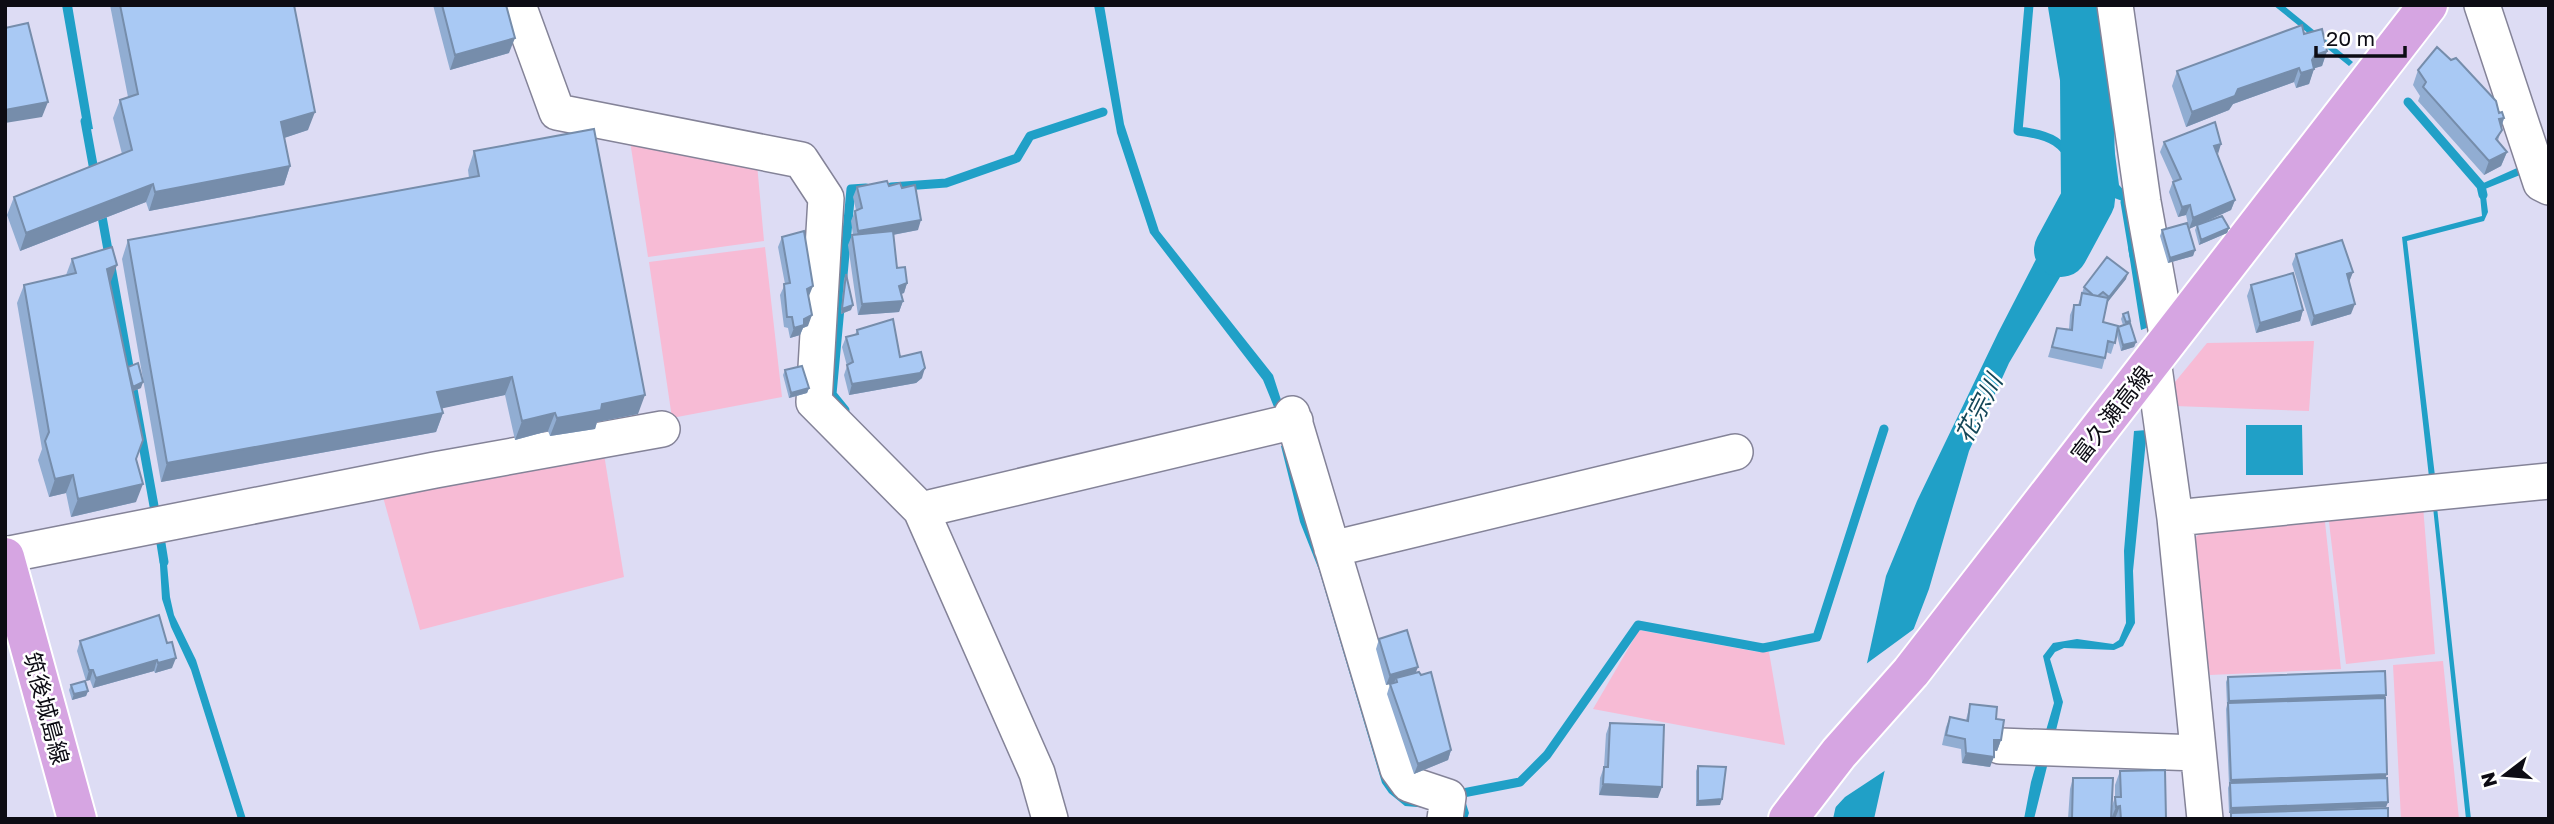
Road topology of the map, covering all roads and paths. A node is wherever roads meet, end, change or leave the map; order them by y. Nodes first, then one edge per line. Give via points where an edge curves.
1 (518, 5) edge
2 (2115, 5) edge
3 (2428, 5) edge
4 (2482, 5) edge
5 (2549, 187) edge
6 (2160, 350) junction
7 (662, 429) dead end
8 (1735, 452) dead end
9 (2549, 481) edge
10 (921, 510) junction
11 (2175, 519) junction
12 (1332, 549) junction
13 (5, 556) edge
14 (12, 611) edge
15 (2000, 746) edge
16 (2198, 753) junction
17 (1041, 817) edge
18 (77, 819) edge
19 (1446, 819) edge
20 (1788, 819) edge
21 (2205, 819) edge

1 - 10 street via 557,112 801,160 826,198 814,402
2 - 6 street
3 - 6 main road, 富久瀬高線
4 - 5 street via 2541,183
6 - 11 street
6 - 20 main road, 富久瀬高線 via 1910,672
7 - 13 street
8 - 12 street
9 - 11 street
10 - 12 street via 1294,417
10 - 17 street via 1037,774
11 - 16 street
12 - 19 street via 1398,769 1409,784 1448,797
13 - 14 main road, 筑後城島線
14 - 18 main road, 筑後城島線
15 - 16 street
16 - 21 street

